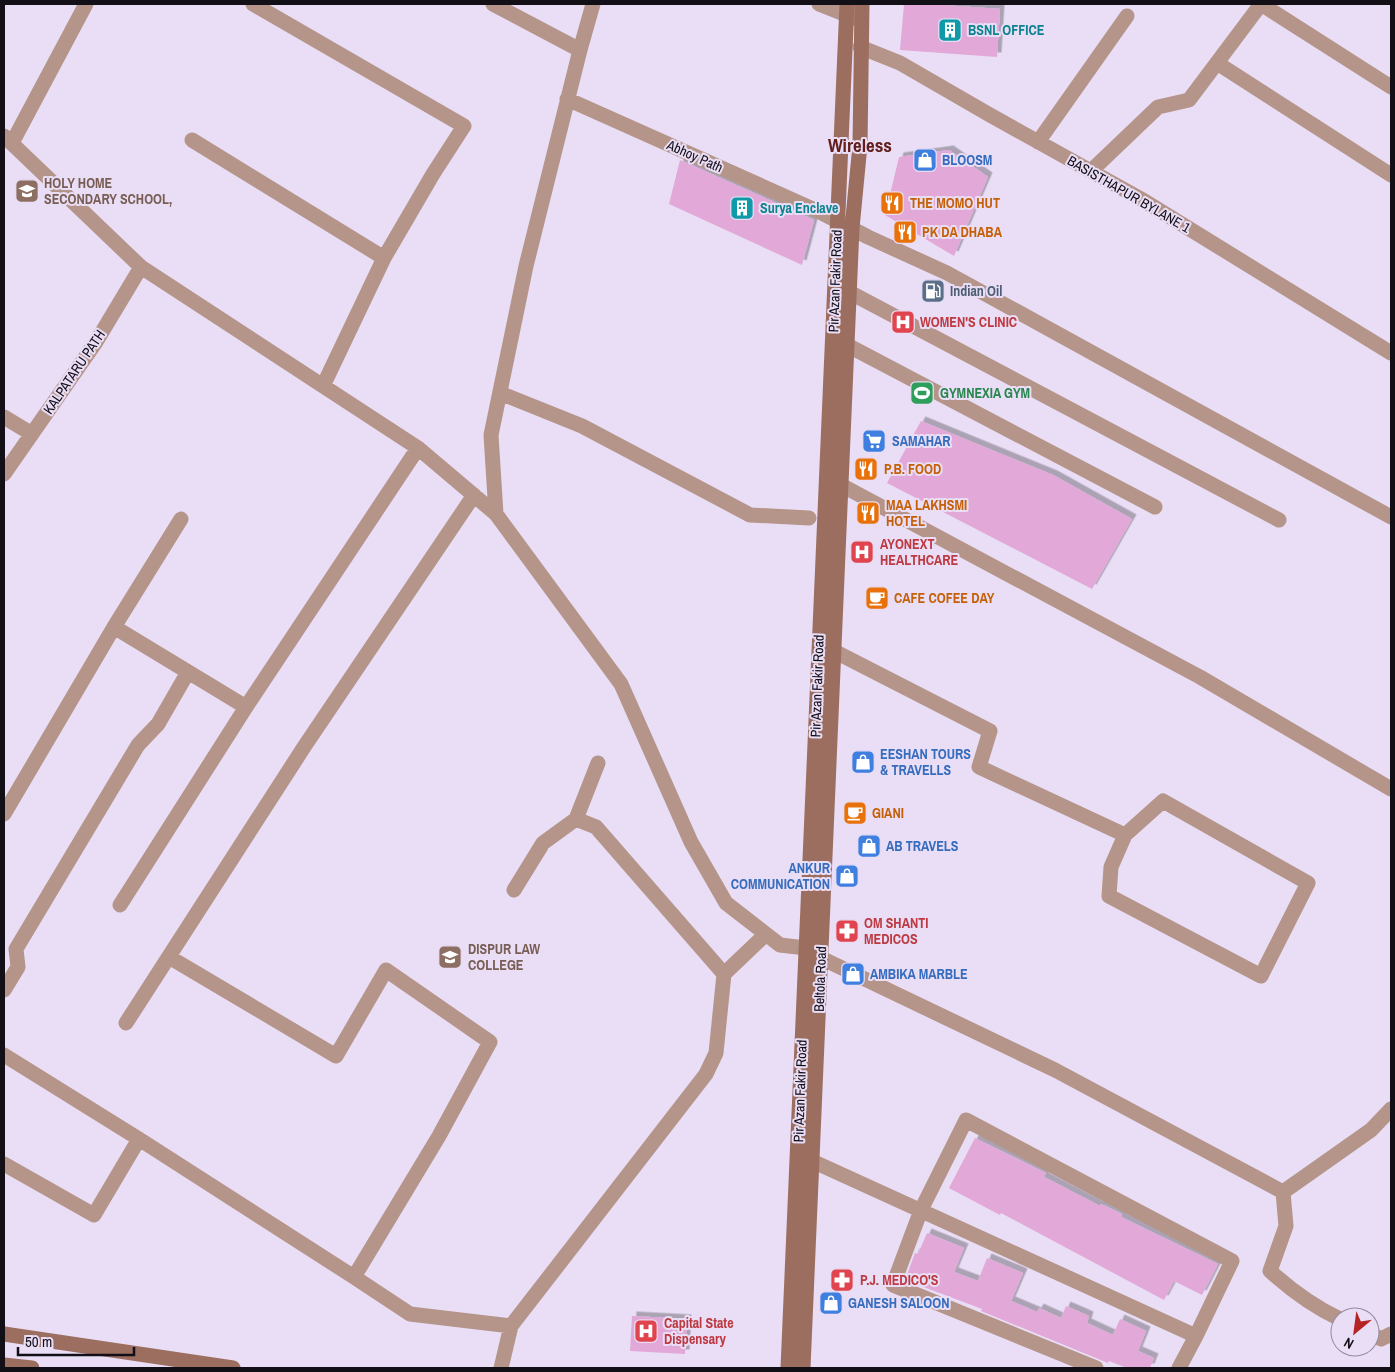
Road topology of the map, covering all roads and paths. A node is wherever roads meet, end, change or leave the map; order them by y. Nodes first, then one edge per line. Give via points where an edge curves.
1 (86, 4) edge
2 (253, 4) edge
3 (593, 4) edge
4 (819, 4) edge
5 (862, 4) edge
6 (503, 6) edge
7 (846, 10) edge
8 (1128, 16) dead end
9 (861, 21) junction
10 (860, 47) junction
11 (580, 50) junction
12 (1217, 63) junction
13 (1391, 87) edge
14 (567, 99) junction
15 (8, 140) edge
16 (192, 140) dead end
17 (1038, 142) junction
18 (1091, 171) junction
19 (1391, 175) edge
20 (837, 221) junction
21 (852, 228) junction
22 (384, 258) junction
23 (141, 268) junction
24 (849, 292) junction
25 (847, 344) junction
26 (1391, 353) edge
27 (323, 386) junction
28 (500, 393) junction
29 (4, 417) edge
30 (32, 434) junction
31 (418, 448) junction
32 (4, 474) edge
33 (841, 485) junction
34 (474, 495) junction
35 (1155, 507) dead end
36 (496, 514) junction
37 (1391, 517) edge
38 (810, 518) dead end
39 (181, 519) dead end
40 (1279, 520) dead end
41 (114, 628) junction
42 (819, 644) junction
43 (834, 650) junction
44 (188, 672) junction
45 (246, 707) junction
46 (598, 763) dead end
47 (1391, 789) edge
48 (4, 814) edge
49 (576, 819) junction
50 (1125, 835) junction
51 (514, 890) dead end
52 (120, 905) dead end
53 (766, 934) junction
54 (806, 948) junction
55 (169, 957) junction
56 (821, 958) junction
57 (4, 959) edge
58 (18, 967) junction
59 (724, 974) junction
60 (4, 990) edge
61 (126, 1023) dead end
62 (4, 1055) edge
63 (1391, 1109) edge
64 (139, 1138) junction
65 (812, 1161) junction
66 (4, 1164) edge
67 (1283, 1192) junction
68 (921, 1210) junction
69 (354, 1277) junction
70 (1330, 1315) edge
71 (510, 1326) junction
72 (4, 1334) edge
73 (1196, 1336) junction
74 (4, 1365) edge
75 (32, 1368) edge
76 (233, 1368) edge
77 (502, 1368) edge
78 (788, 1368) edge
79 (803, 1368) edge
80 (1096, 1368) edge
81 (1179, 1368) edge

1 - 15 street
2 - 22 street via 464,126
3 - 11 street
4 - 7 street
5 - 9 main road, Pir Azan Fakir Road
6 - 11 street
7 - 9 street
7 - 20 main road, Pir Azan Fakir Road
8 - 17 street
9 - 10 main road, Pir Azan Fakir Road
10 - 17 street, BASISTHAPUR BYLANE 1 via 900,63
10 - 21 main road, Pir Azan Fakir Road via 860,145
11 - 14 street
12 - 13 street via 1261,4
12 - 18 street via 1189,100 1158,107
12 - 19 street
14 - 20 street, Abhoy Path
14 - 28 street via 526,266
15 - 23 street
16 - 22 street
17 - 18 street, BASISTHAPUR BYLANE 1
18 - 26 street, BASISTHAPUR BYLANE 1
20 - 21 street, Abhoy Path
20 - 42 main road, Pir Azan Fakir Road
21 - 24 main road, Pir Azan Fakir Road
21 - 37 street, Abhoy Path via 947,273
22 - 27 street
23 - 27 street
23 - 30 street, KALPATARU PATH via 96,342
24 - 25 main road, Pir Azan Fakir Road
24 - 40 street
25 - 33 main road, Pir Azan Fakir Road
25 - 35 street
27 - 31 street
28 - 36 street via 491,436
28 - 38 street via 582,426 750,515
29 - 30 street
30 - 32 street, KALPATARU PATH
31 - 34 street
31 - 45 street
33 - 43 main road, Pir Azan Fakir Road
33 - 47 street via 1200,677
34 - 36 street
34 - 55 street via 304,747
36 - 53 street via 621,684 691,842 726,903
39 - 41 street
41 - 44 street
41 - 48 street
42 - 43 street
42 - 54 main road, Pir Azan Fakir Road
43 - 50 street via 990,731 979,767
43 - 56 main road, Beltola Road
44 - 45 street
44 - 58 street via 158,724 138,745 16,949
45 - 52 street
46 - 49 street
49 - 51 street via 543,843
49 - 59 street via 596,827
50 - 50 street via 1163,801 1308,883 1261,976 1109,896 1111,866
53 - 54 street via 780,945
53 - 59 street
54 - 78 main road, Pir Azan Fakir Road
55 - 61 street
55 - 69 street via 336,1056 386,970 490,1042 439,1136
56 - 65 main road, Beltola Road
56 - 67 street via 1054,1070
57 - 58 street
58 - 60 street
59 - 71 street via 716,1053 706,1074
62 - 64 street
63 - 67 street via 1371,1130
64 - 66 street via 94,1215
64 - 69 street
65 - 68 street
65 - 79 main road, Beltola Road
67 - 70 street via 1286,1226 1270,1271
68 - 73 street
68 - 73 street via 966,1120 1232,1261
68 - 80 street via 893,1285
69 - 71 street via 410,1314
71 - 77 street
72 - 76 main road
73 - 81 street
74 - 75 main road

